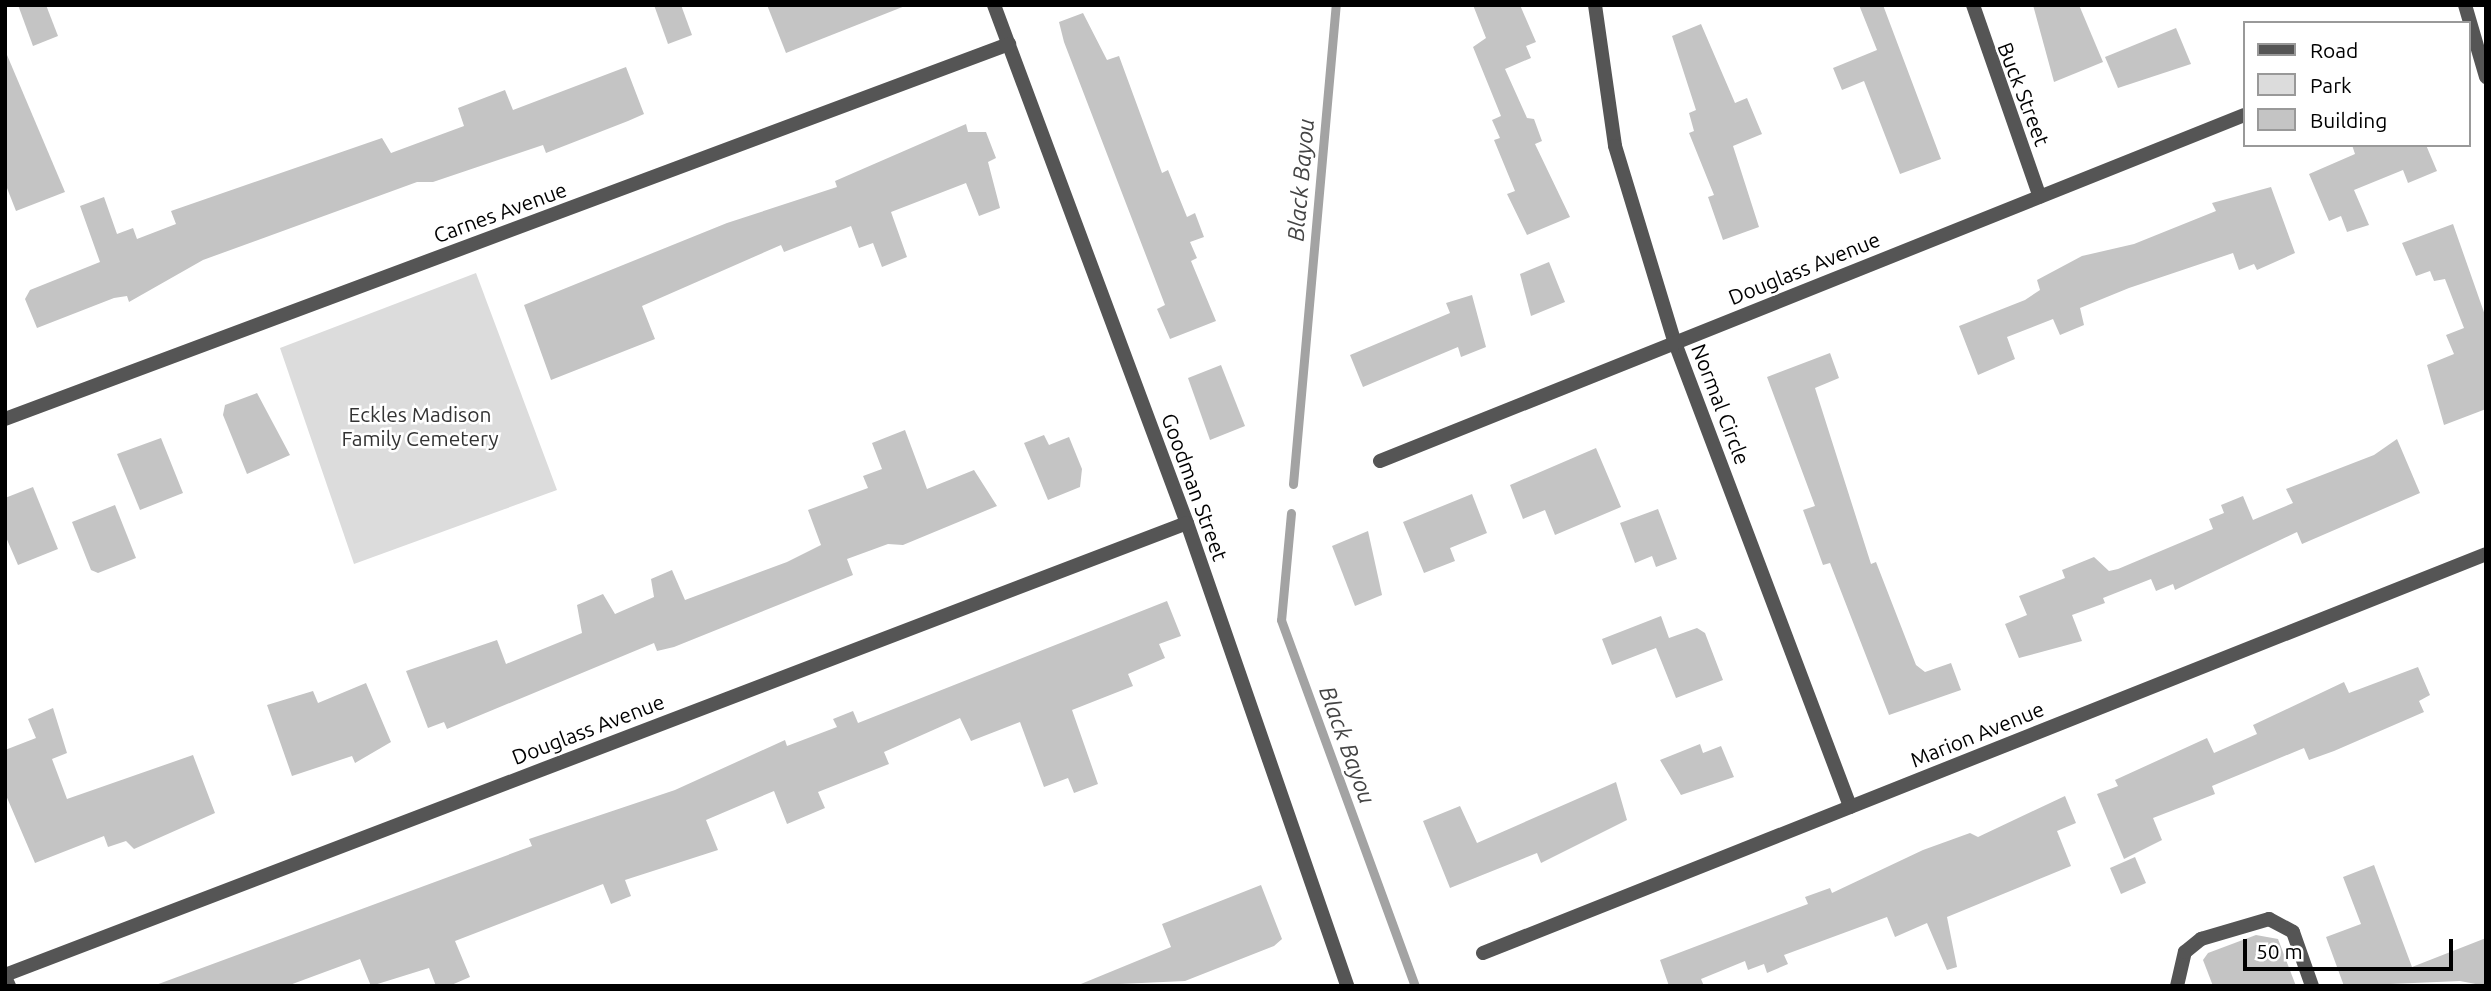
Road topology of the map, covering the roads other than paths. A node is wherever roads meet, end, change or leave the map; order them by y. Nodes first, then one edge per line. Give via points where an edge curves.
1 (994, 5) edge
2 (1594, 5) edge
3 (1973, 5) edge
4 (2470, 28) edge
5 (1009, 44) junction
6 (2486, 77) edge
7 (2242, 116) edge
8 (2040, 197) junction
9 (1675, 342) junction
10 (5, 419) edge
11 (1380, 461) dead end
12 (1187, 523) junction
13 (2486, 554) edge
14 (1850, 807) junction
15 (1483, 953) dead end
16 (5, 976) edge
17 (9, 986) edge
18 (1347, 986) edge
19 (2177, 986) edge
20 (2312, 986) edge

1 - 5 street, Goodman Street
2 - 9 street, Normal Circle via 1615,146
3 - 8 street, Buck Street
4 - 6 street
5 - 10 street, Carnes Avenue
5 - 12 street, Goodman Street
7 - 8 street, Douglass Avenue
8 - 9 street, Douglass Avenue
9 - 11 street, Douglass Avenue
9 - 14 street, Normal Circle
12 - 16 street, Douglass Avenue
12 - 18 street, Goodman Street
13 - 14 street, Marion Avenue
14 - 15 street, Marion Avenue
16 - 17 street
19 - 20 street via 2185,952 2201,939 2269,919 2293,932

